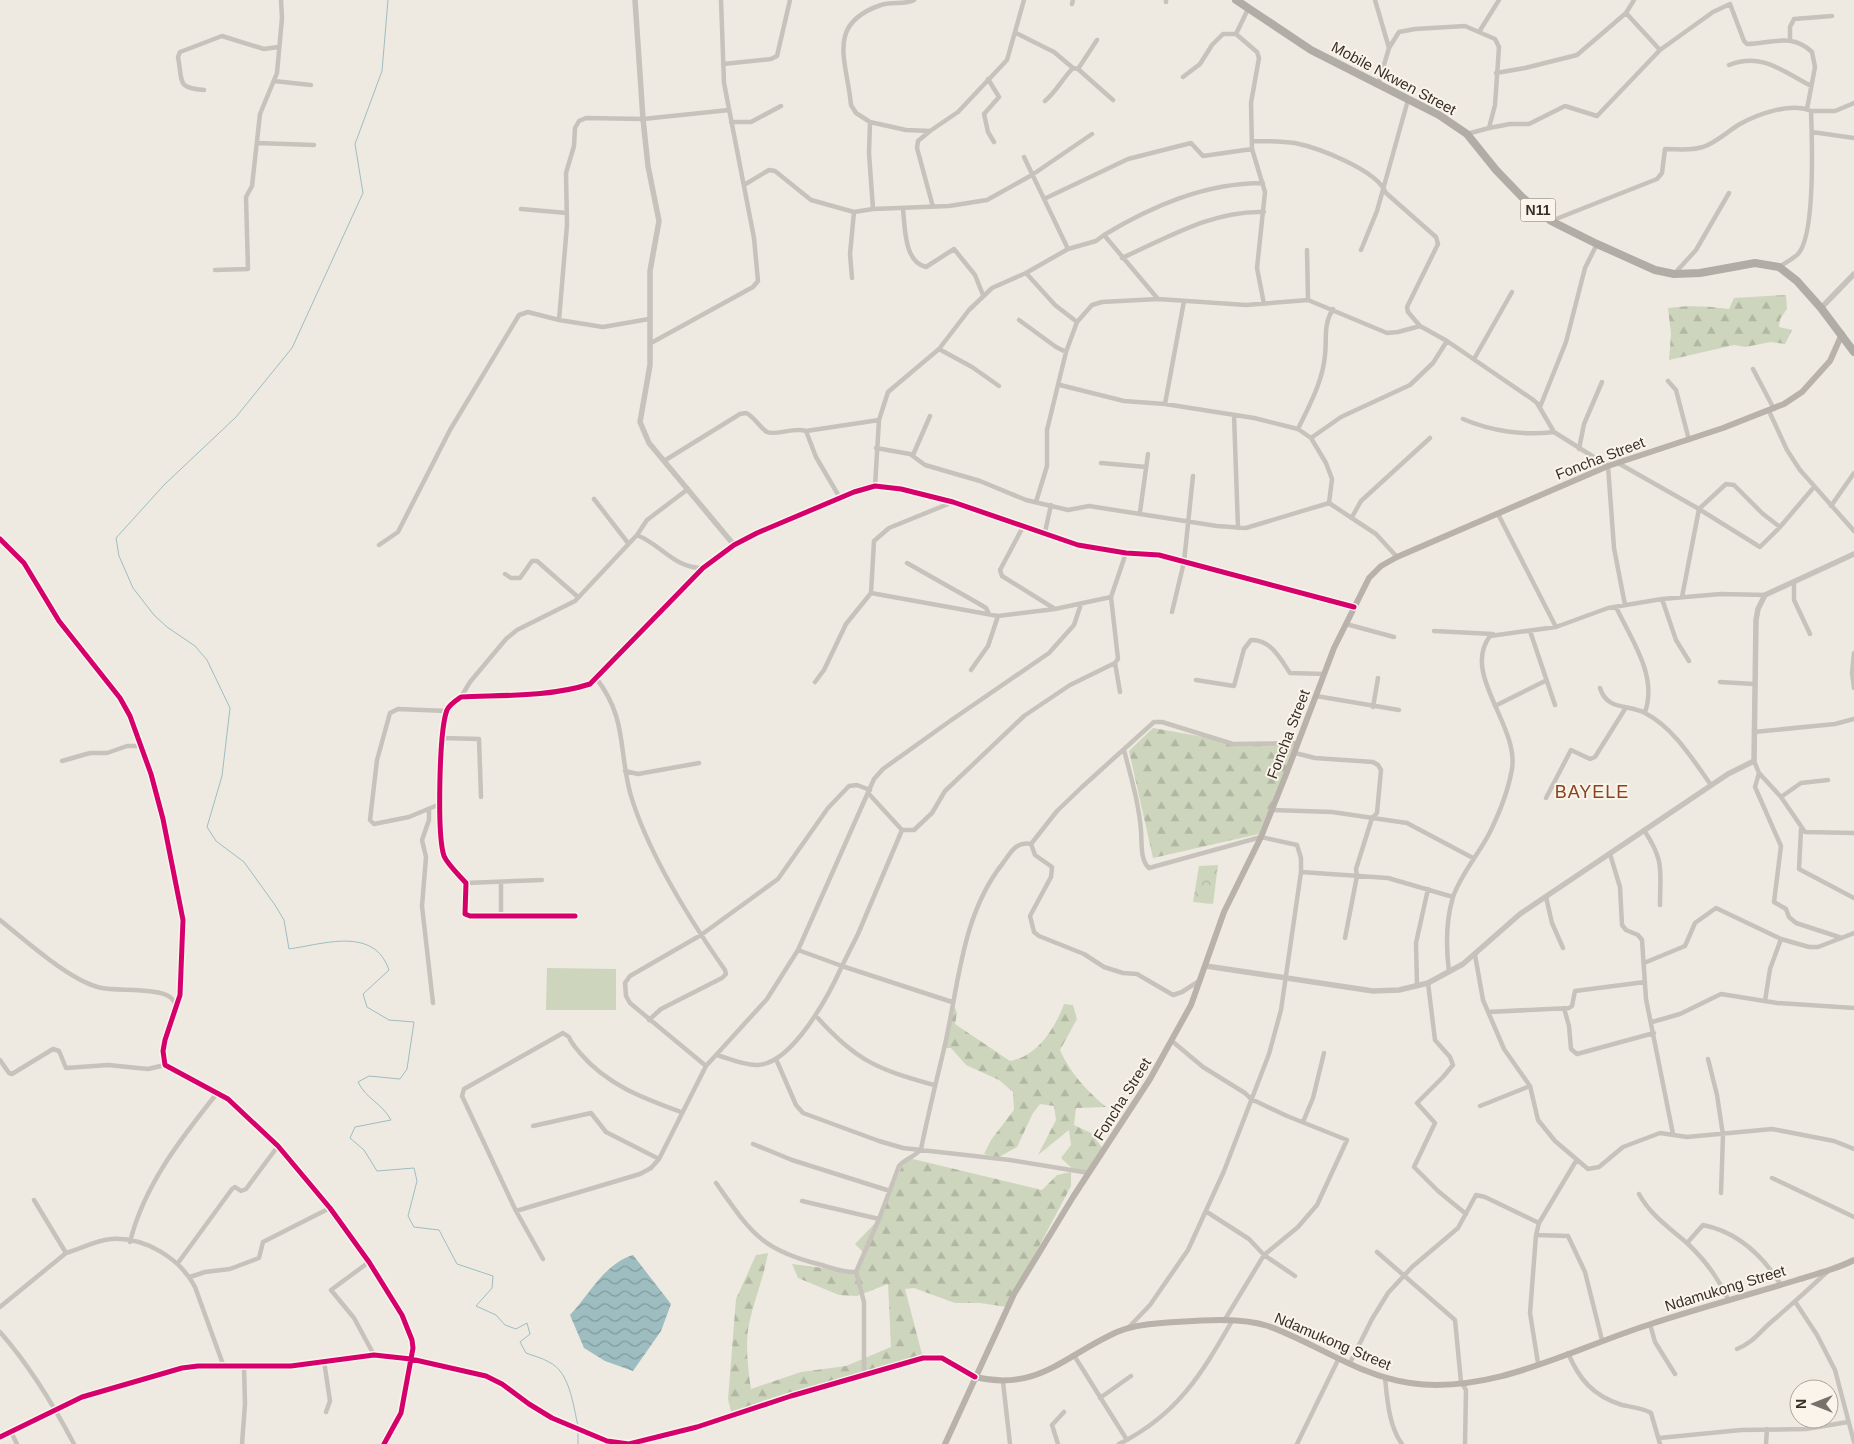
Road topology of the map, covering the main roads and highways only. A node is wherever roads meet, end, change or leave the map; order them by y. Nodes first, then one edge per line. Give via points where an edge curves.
1 (1236, 0) edge
2 (1842, 334) junction
3 (1854, 352) edge
4 (1854, 1260) edge
5 (975, 1377) junction
6 (945, 1444) edge

1 - 2 highway, Mobile Nkwen Street / N11 via 1311,50 1439,115 1468,134 1496,170 1551,221 1655,270 1674,274 1700,273 1755,263 1779,267 1797,281
2 - 3 highway, Mobile Nkwen Street / N11
2 - 5 main road, Foncha Street via 1830,361 1794,399 1688,440 1608,466 1397,557 1375,571 1354,607 1324,674 1272,810 1224,912 1202,978 1172,1041 1014,1294
4 - 5 main road, Ndamukong Street via 1492,1378 1422,1384 1385,1378 1267,1326 1232,1321 1164,1323 1128,1328 1039,1373 1003,1382
5 - 6 main road, Foncha Street

